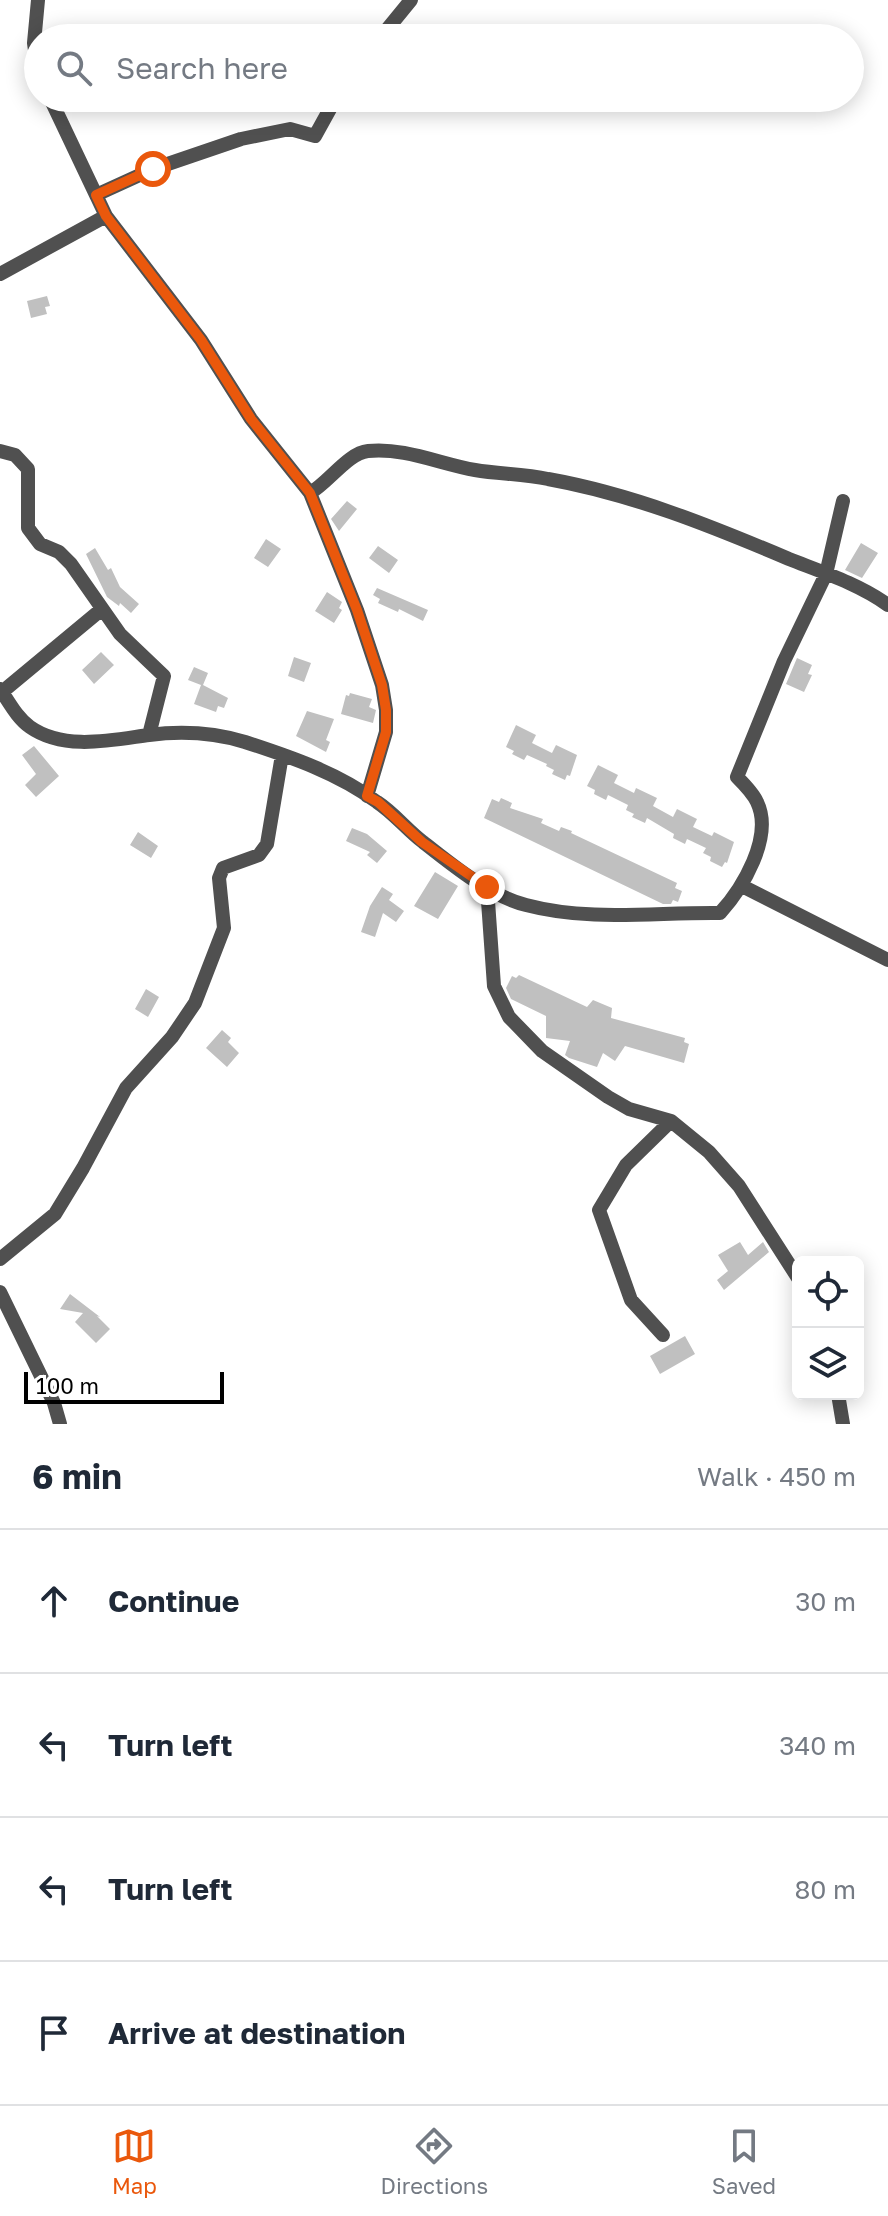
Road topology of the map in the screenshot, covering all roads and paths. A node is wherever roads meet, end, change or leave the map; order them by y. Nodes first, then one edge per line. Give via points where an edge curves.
1 (38, 0) edge
2 (411, 0) edge
3 (36, 24) edge
4 (391, 24) edge
5 (57, 112) edge
6 (328, 112) edge
7 (96, 195) junction
8 (106, 216) junction
9 (0, 274) edge
10 (0, 451) edge
11 (310, 493) junction
12 (843, 501) dead end
13 (826, 574) junction
14 (888, 605) edge
15 (102, 609) junction
16 (1, 690) edge
17 (149, 735) junction
18 (282, 755) junction
19 (367, 796) junction
20 (742, 886) junction
21 (487, 887) junction
22 (888, 960) edge
23 (671, 1121) junction
24 (0, 1259) edge
25 (792, 1269) edge
26 (0, 1292) edge
27 (663, 1335) dead end
28 (839, 1400) edge
29 (60, 1424) edge
30 (843, 1424) edge

1 - 3 street
2 - 4 street
5 - 7 street
6 - 7 street via 315,136 290,129 241,139
7 - 8 street
8 - 9 street
8 - 11 street
10 - 15 street via 15,455 28,469 28,528 40,544 71,564
11 - 13 street via 353,455 390,451 546,478 649,504
11 - 19 street via 382,685 386,732
12 - 13 street
13 - 14 street
13 - 20 street via 737,777 759,804 761,827
15 - 16 street
15 - 17 street via 164,676
16 - 17 street via 30,727 51,736 119,741
17 - 18 street via 194,733
18 - 19 street via 322,768
18 - 24 street via 267,844 259,855 223,868 219,878 224,928 195,1003 126,1088 55,1214
19 - 21 street
20 - 21 street via 720,913 586,916 524,905
20 - 22 street
21 - 23 street via 494,986 509,1017 542,1051 608,1097
23 - 25 street via 739,1186
23 - 27 street via 626,1165 599,1210 631,1300
26 - 29 street
28 - 30 street

